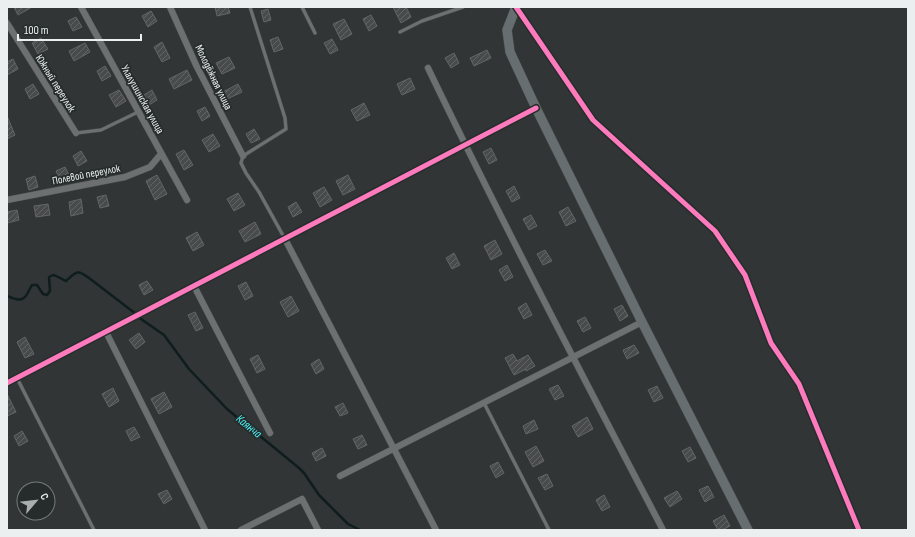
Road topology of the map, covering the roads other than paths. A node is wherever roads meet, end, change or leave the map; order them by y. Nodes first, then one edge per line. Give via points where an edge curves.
1 (81, 7) edge
2 (170, 7) edge
3 (250, 7) edge
4 (302, 7) edge
5 (463, 7) edge
6 (516, 7) edge
7 (7, 23) edge
8 (400, 32) dead end
9 (316, 33) dead end
10 (428, 68) dead end
11 (536, 108) junction
12 (138, 112) junction
13 (76, 133) joint
14 (465, 145) junction
15 (161, 154) junction
16 (243, 156) junction
17 (7, 200) edge
18 (187, 200) dead end
19 (285, 239) junction
20 (194, 286) junction
21 (642, 322) junction
22 (106, 332) junction
23 (573, 358) junction
24 (17, 378) junction
25 (7, 383) edge
26 (484, 403) junction
27 (270, 433) dead end
28 (393, 449) junction
29 (340, 476) dead end
30 (94, 530) edge
31 (205, 530) edge
32 (241, 530) edge
33 (318, 530) edge
34 (436, 530) edge
35 (549, 530) edge
36 (663, 530) edge
37 (748, 530) edge
38 (858, 530) edge

1 - 12 street, Улалушинская улица
2 - 16 street, Молодёжная улица via 196,65
3 - 16 lane via 285,118 286,129
4 - 9 lane
5 - 8 lane via 422,21
6 - 11 street via 507,30 510,52
6 - 38 street via 593,120 716,231 745,275 771,343 799,384
7 - 13 street, Южный переулок
10 - 14 street
11 - 14 street
11 - 21 street
12 - 13 lane via 101,130
12 - 15 street, Улалушинская улица
14 - 19 street
14 - 23 street
15 - 17 street, Полевой переулок via 150,167 125,177
15 - 18 street, Улалушинская улица
16 - 19 lane via 241,163 246,173
19 - 20 street
19 - 28 street
20 - 22 street
20 - 27 street
21 - 23 street
21 - 37 street
22 - 24 street
22 - 31 street
23 - 26 street
23 - 36 street
24 - 25 street
24 - 30 lane
26 - 28 street
26 - 35 lane
28 - 29 street
28 - 34 street
32 - 33 street via 302,499

